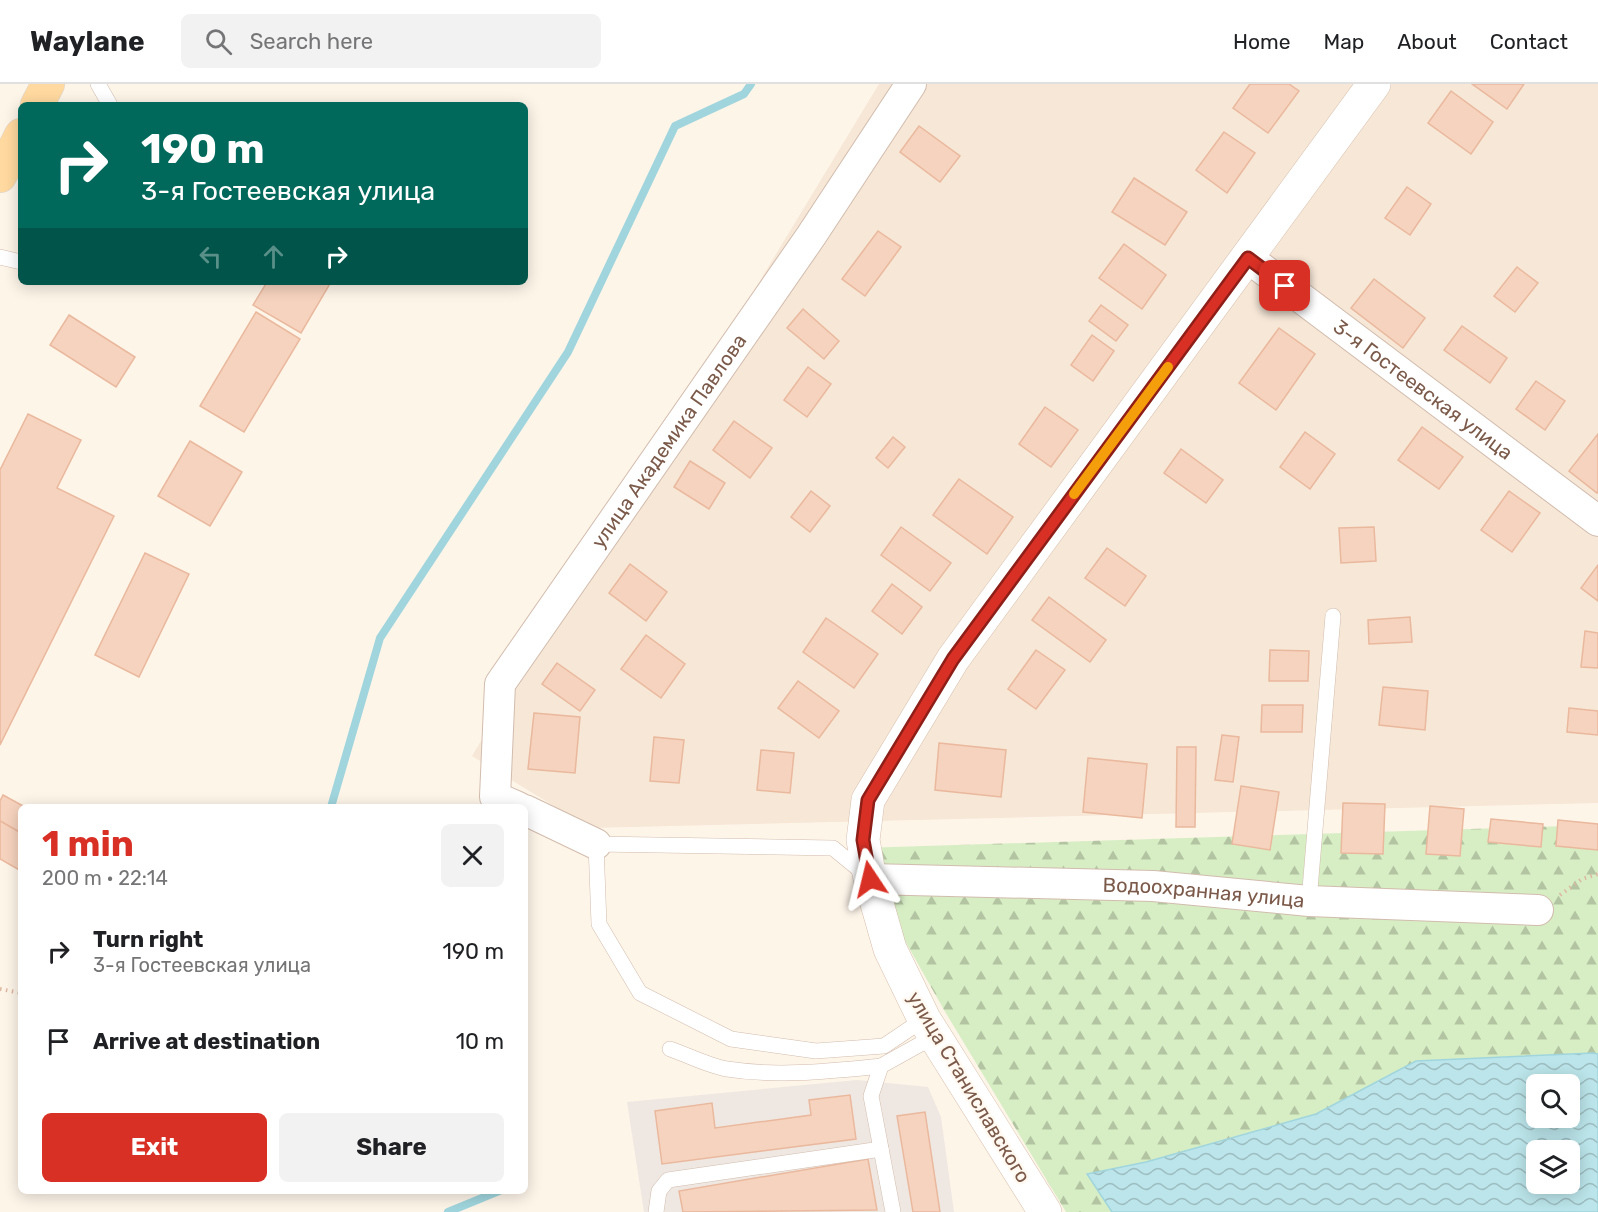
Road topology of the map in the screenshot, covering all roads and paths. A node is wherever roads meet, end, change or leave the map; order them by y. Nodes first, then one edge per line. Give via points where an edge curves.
1 (48, 84) edge
2 (99, 84) edge
3 (912, 84) edge
4 (1374, 84) edge
5 (39, 102) edge
6 (108, 102) edge
7 (18, 141) edge
8 (0, 176) edge
9 (0, 257) edge
10 (1248, 258) junction
11 (18, 261) edge
12 (1598, 521) edge
13 (1333, 616) dead end
14 (511, 804) edge
15 (528, 811) edge
16 (596, 843) junction
17 (1598, 874) edge
18 (870, 879) junction
19 (1309, 901) junction
20 (1538, 910) joint
21 (0, 989) edge
22 (18, 992) edge
23 (930, 1028) junction
24 (669, 1048) dead end
25 (881, 1066) junction
26 (881, 1149) junction
27 (656, 1212) edge
28 (893, 1212) edge
29 (1045, 1212) edge

1 - 5 main road
2 - 6 lane
3 - 14 street, улица Академика Павлова via 500,684 495,797
4 - 10 street, улица Станиславского
7 - 8 main road
9 - 11 lane
10 - 12 street, 3-я Гостеевская улица
10 - 18 street, улица Станиславского via 953,659 868,800 863,840
13 - 19 lane
15 - 16 street
16 - 18 lane via 833,848
16 - 23 lane via 599,924 640,993 731,1039 816,1051 884,1046
17 - 20 path via 1582,879
18 - 19 street, Водоохранная улица via 1153,886
18 - 23 street, улица Станиславского via 890,949
19 - 20 street, Водоохранная улица
21 - 22 path
23 - 25 lane
23 - 29 street, улица Станиславского
24 - 25 lane via 725,1069 782,1073
25 - 26 lane via 871,1096
26 - 27 lane via 668,1180 659,1191
26 - 28 lane

